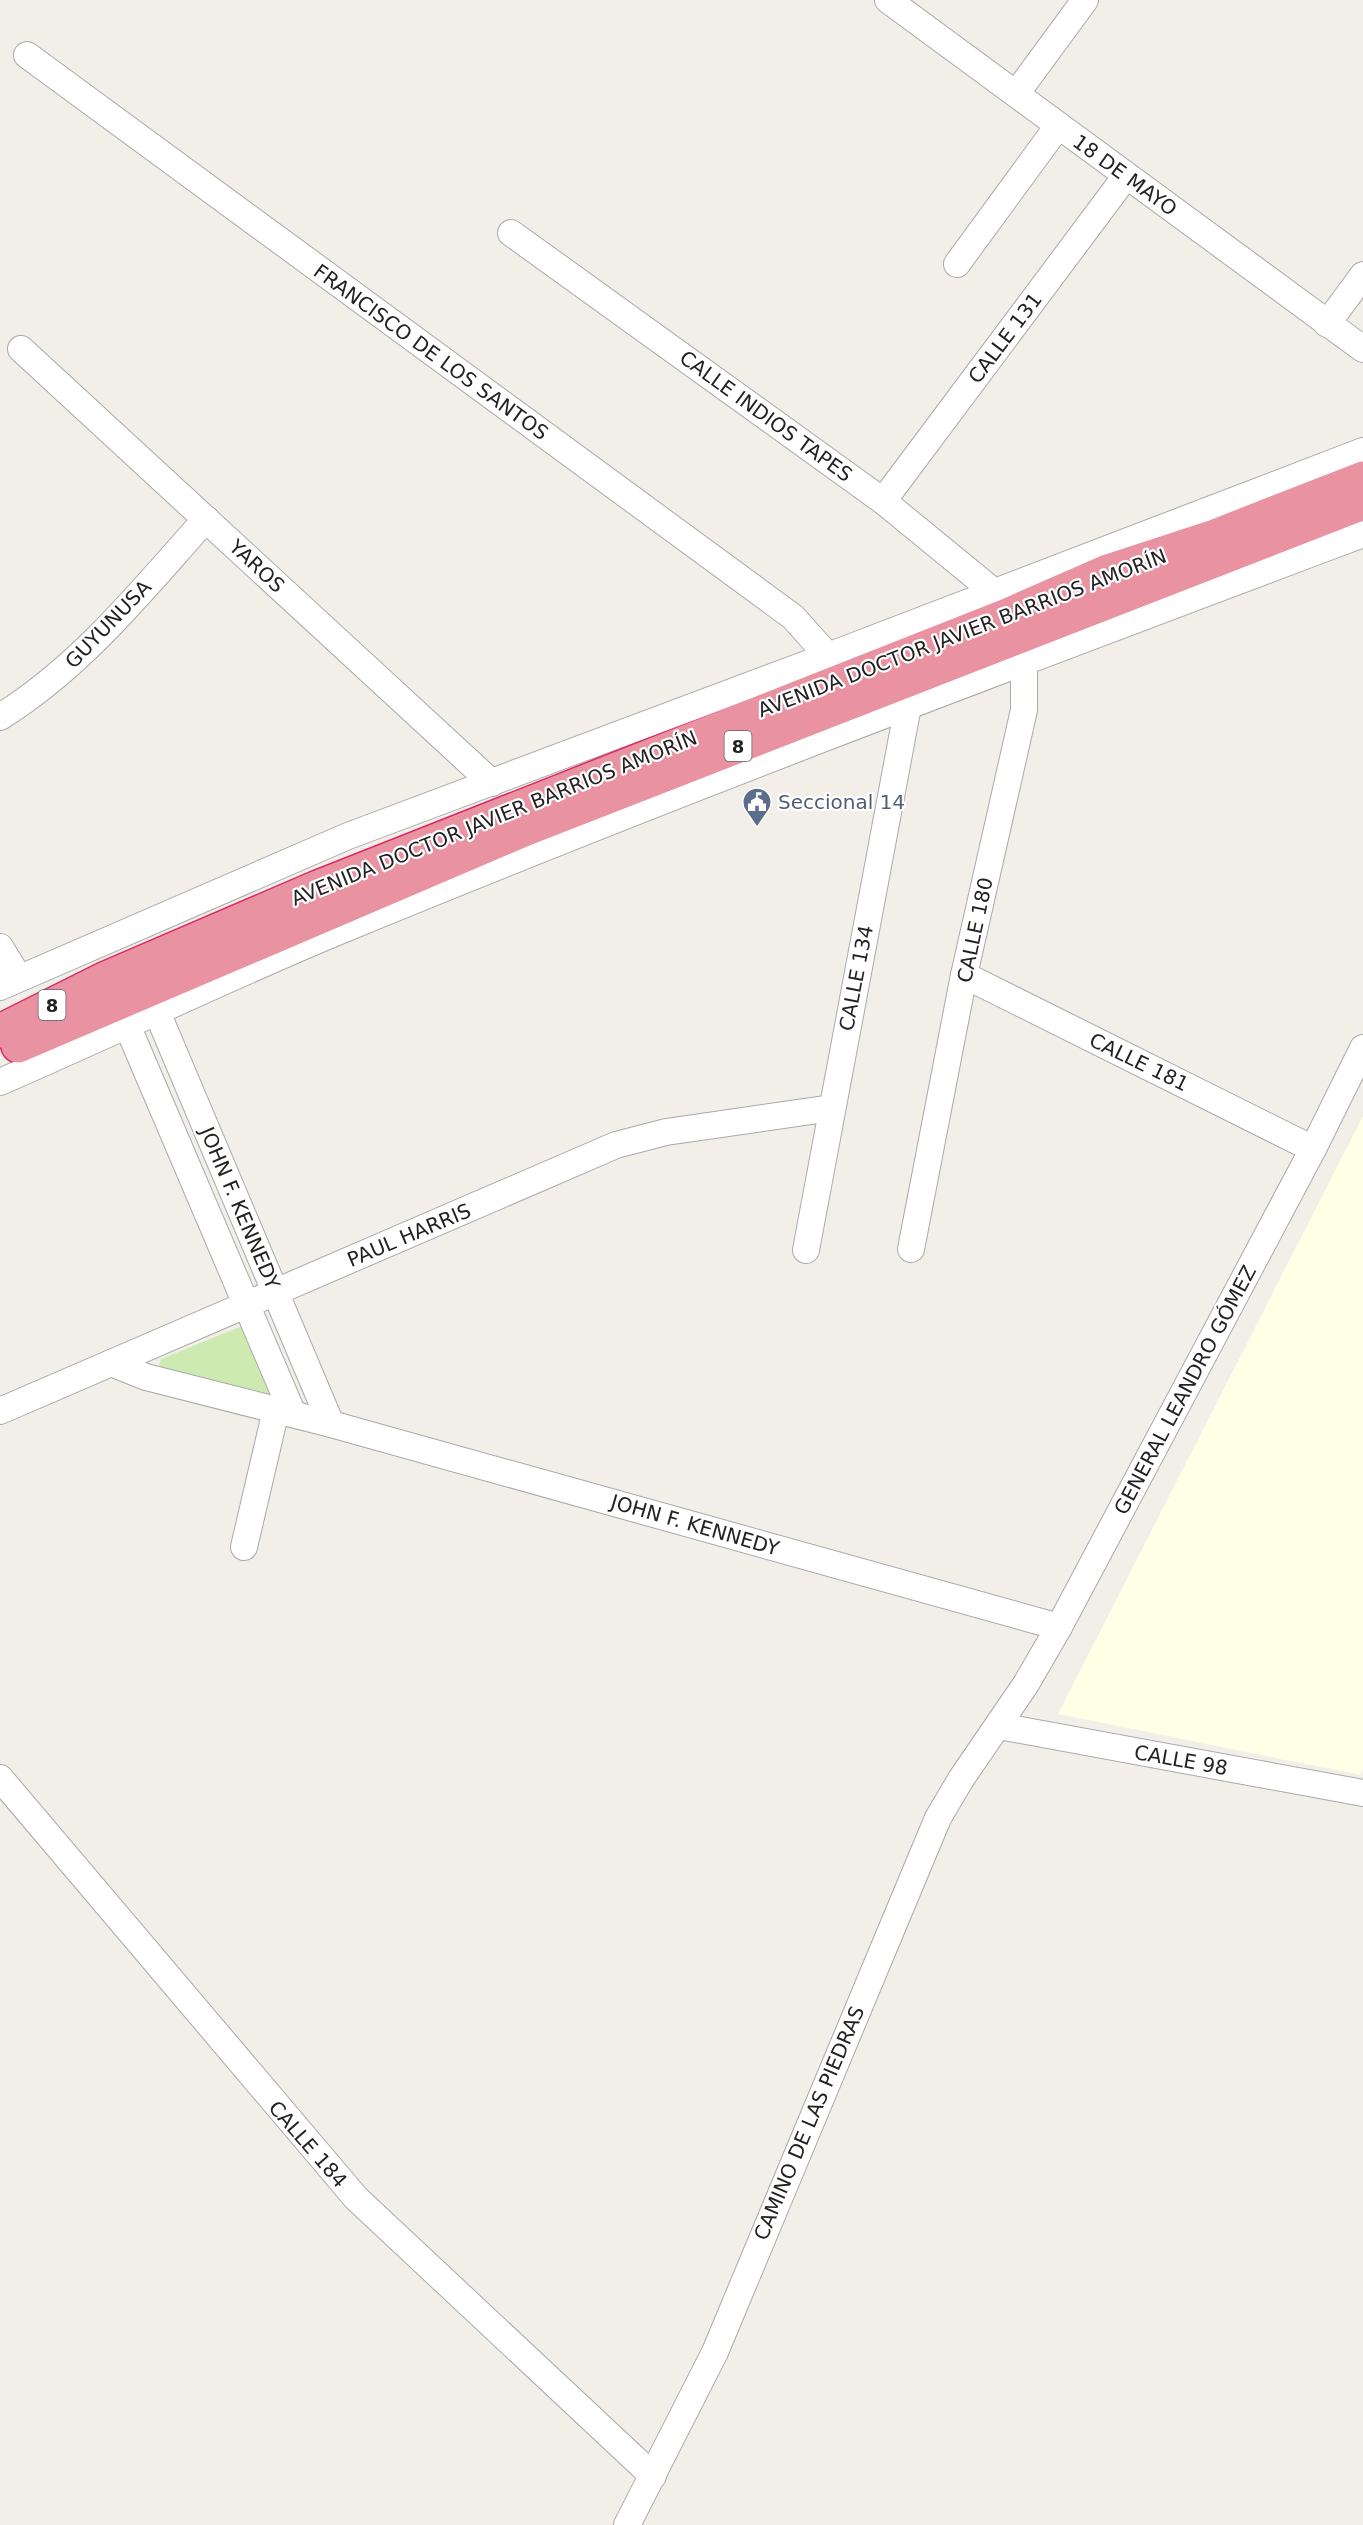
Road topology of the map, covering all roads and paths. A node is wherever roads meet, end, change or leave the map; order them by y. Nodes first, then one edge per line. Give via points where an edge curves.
1 (888, 0) edge
2 (1085, 0) edge
3 (27, 55) dead end
4 (1016, 94) junction
5 (1058, 126) junction
6 (1126, 176) junction
7 (511, 232) dead end
8 (957, 264) dead end
9 (1363, 275) edge
10 (1327, 324) junction
11 (21, 349) dead end
12 (1363, 349) edge
13 (1363, 451) edge
14 (1363, 478) edge
15 (883, 501) junction
16 (1363, 503) edge
17 (206, 519) junction
18 (1363, 534) edge
19 (1011, 626) junction
20 (828, 656) junction
21 (908, 706) junction
22 (0, 717) edge
23 (492, 783) junction
24 (0, 947) edge
25 (964, 975) junction
26 (10, 983) edge
27 (136, 1001) junction
28 (0, 1031) edge
29 (1363, 1048) edge
30 (0, 1054) edge
31 (0, 1082) edge
32 (832, 1108) junction
33 (1313, 1149) junction
34 (911, 1249) dead end
35 (806, 1250) dead end
36 (275, 1292) junction
37 (246, 1305) junction
38 (111, 1364) junction
39 (0, 1411) edge
40 (284, 1412) junction
41 (331, 1424) junction
42 (244, 1547) dead end
43 (1059, 1627) junction
44 (999, 1726) junction
45 (0, 1779) edge
46 (1363, 1793) edge
47 (653, 2476) junction
48 (627, 2525) edge

1 - 4 street, 18 DE MAYO
2 - 4 street
3 - 20 street, FRANCISCO DE LOS SANTOS via 793,617
4 - 5 street, 18 DE MAYO
5 - 6 street, 18 DE MAYO
5 - 8 street
6 - 10 street, 18 DE MAYO
6 - 15 street, CALLE 131
7 - 15 street, CALLE INDIOS TAPES
9 - 10 street
10 - 12 street, 18 DE MAYO
11 - 17 street, YAROS
13 - 19 street, AVENIDA DOCTOR JAVIER BARRIOS AMORÍN
14 - 19 highway, AVENIDA DOCTOR JAVIER BARRIOS AMORÍN / 8 via 1212,537 1105,572
15 - 19 street, CALLE INDIOS TAPES
16 - 19 highway, AVENIDA DOCTOR JAVIER BARRIOS AMORÍN / 8
17 - 22 street, GUYUNUSA via 105,631 37,694
17 - 23 street, YAROS
18 - 19 street, AVENIDA DOCTOR JAVIER BARRIOS AMORÍN
19 - 20 street, AVENIDA DOCTOR JAVIER BARRIOS AMORÍN
19 - 21 street, AVENIDA DOCTOR JAVIER BARRIOS AMORÍN
19 - 25 street, CALLE 180 via 1024,710
19 - 27 highway, AVENIDA DOCTOR JAVIER BARRIOS AMORÍN / 8 via 526,828
20 - 23 street, AVENIDA DOCTOR JAVIER BARRIOS AMORÍN
21 - 27 street, AVENIDA DOCTOR JAVIER BARRIOS AMORÍN via 355,925
21 - 32 street, CALLE 134
23 - 26 street, AVENIDA DOCTOR JAVIER BARRIOS AMORÍN via 348,836
24 - 26 street
25 - 33 street, CALLE 181
25 - 34 street, CALLE 180
27 - 28 highway, AVENIDA DOCTOR JAVIER BARRIOS AMORÍN / 8
27 - 30 highway, AVENIDA DOCTOR JAVIER BARRIOS AMORÍN / 8
27 - 31 street, AVENIDA DOCTOR JAVIER BARRIOS AMORÍN
27 - 36 street, JOHN F. KENNEDY
27 - 37 street, JOHN F. KENNEDY
29 - 33 street, GENERAL LEANDRO GÓMEZ
32 - 35 street, CALLE 134
32 - 36 street, PAUL HARRIS via 666,1132 616,1145
33 - 43 street, GENERAL LEANDRO GÓMEZ
36 - 37 street, PAUL HARRIS
36 - 41 street, JOHN F. KENNEDY
37 - 38 street, PAUL HARRIS
37 - 40 street, JOHN F. KENNEDY
38 - 39 street, PAUL HARRIS
38 - 40 street, JOHN F. KENNEDY via 146,1377
40 - 41 street, JOHN F. KENNEDY
40 - 42 street
41 - 43 street, JOHN F. KENNEDY
43 - 44 street, GENERAL LEANDRO GÓMEZ
44 - 46 street, CALLE 98
44 - 47 street, CAMINO DE LAS PIEDRAS via 938,1818 715,2352
45 - 47 street, CALLE 184 via 356,2198
47 - 48 street, CAMINO DE LAS PIEDRAS

